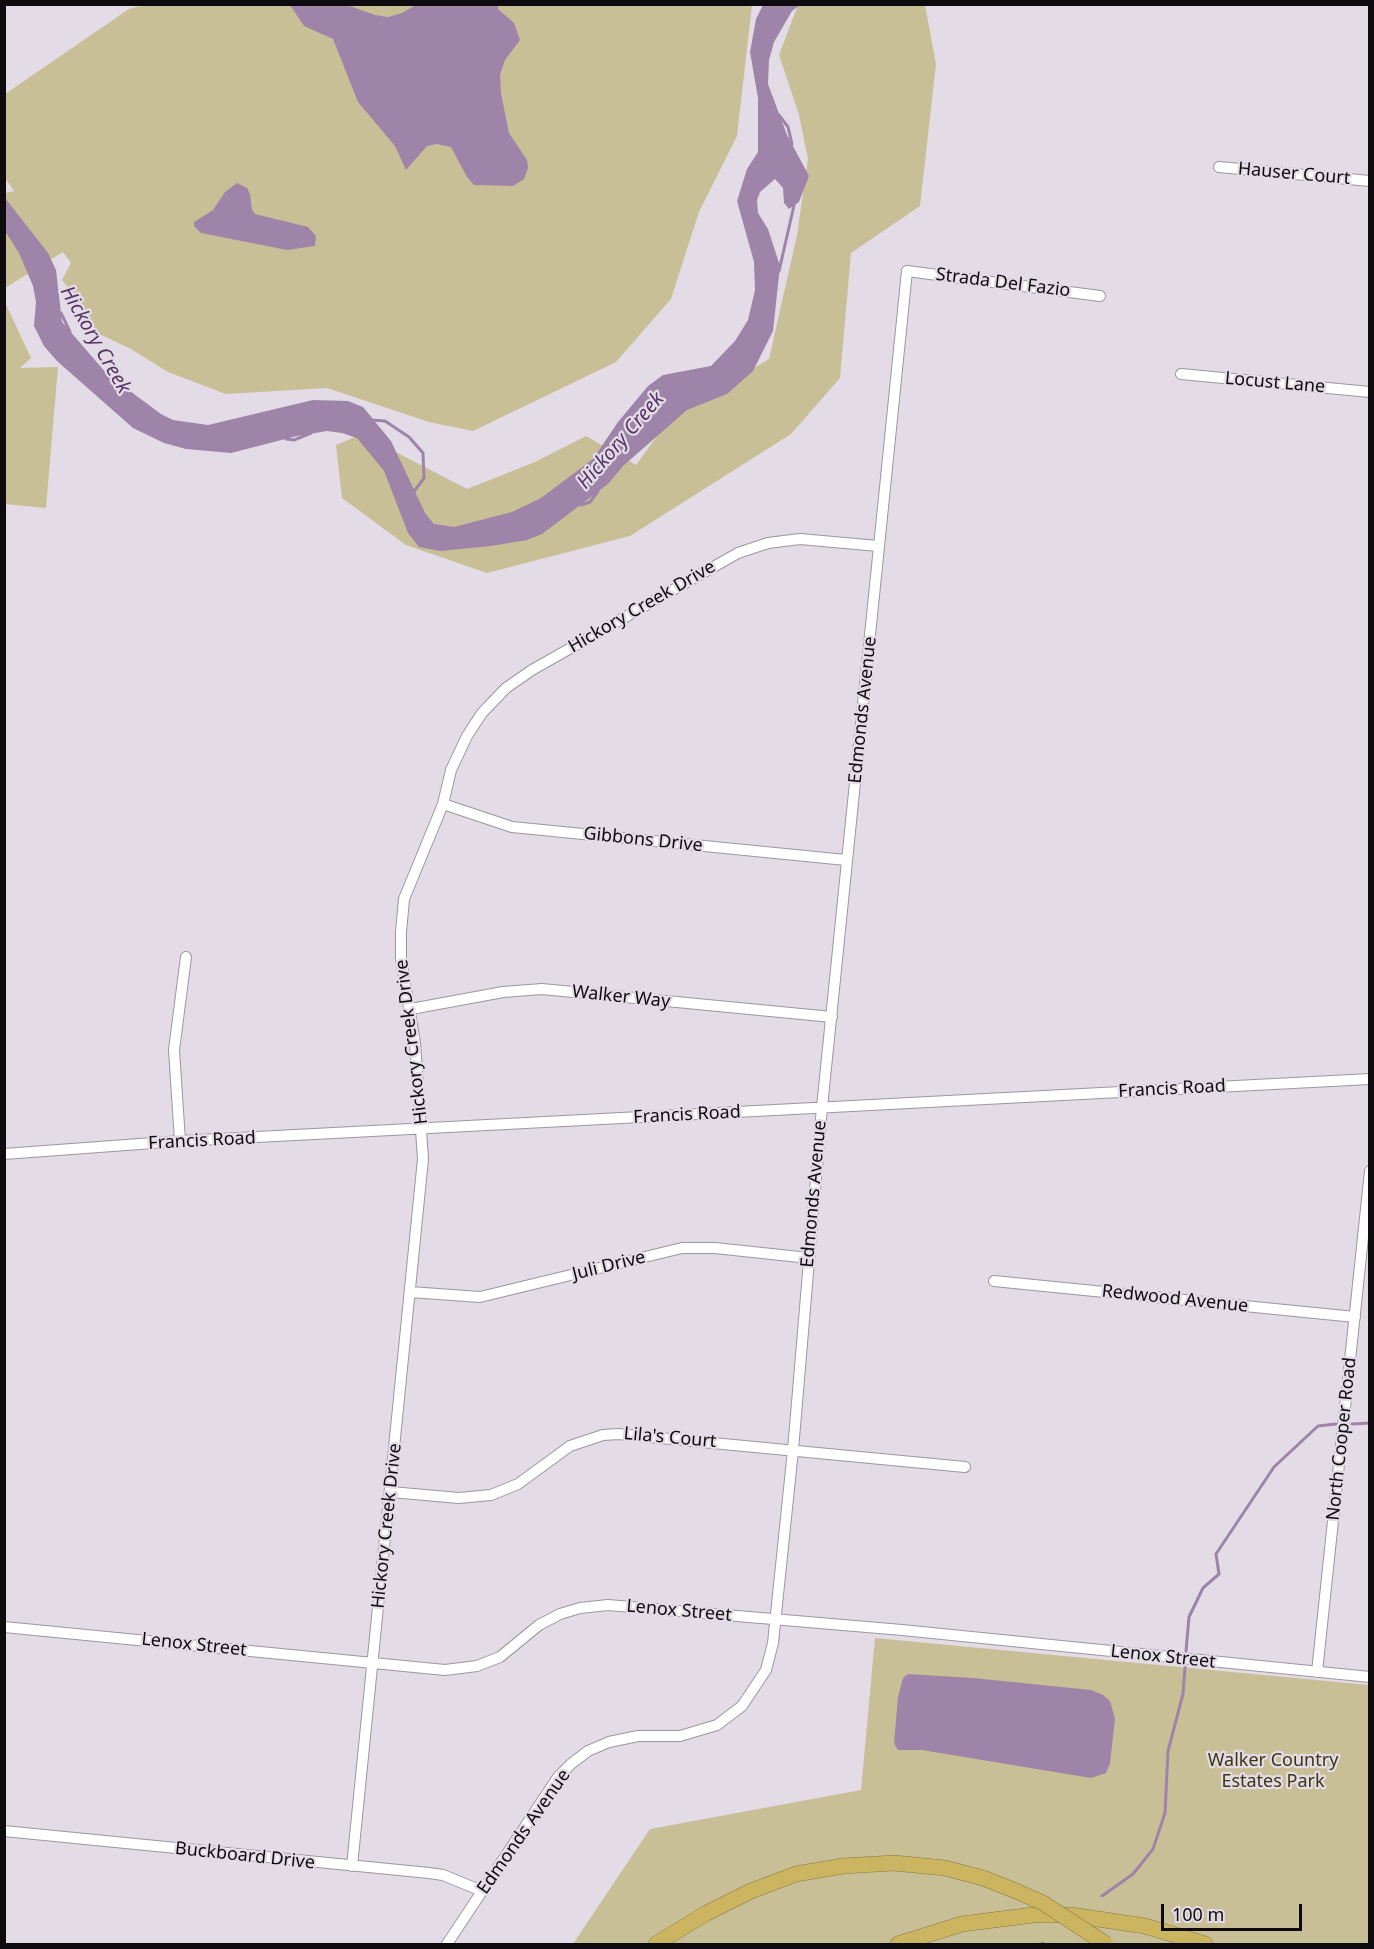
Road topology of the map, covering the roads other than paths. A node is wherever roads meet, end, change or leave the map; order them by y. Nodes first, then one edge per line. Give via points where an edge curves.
1 (1219, 167) dead end
2 (1370, 181) edge
3 (907, 271) joint
4 (1100, 296) dead end
5 (1181, 374) dead end
6 (1370, 392) edge
7 (878, 546) junction
8 (443, 804) junction
9 (846, 861) junction
10 (186, 957) dead end
11 (411, 1009) junction
12 (832, 1017) junction
13 (1370, 1079) edge
14 (822, 1107) junction
15 (422, 1129) junction
16 (180, 1141) junction
17 (4, 1154) edge
18 (1370, 1171) edge
19 (809, 1258) junction
20 (994, 1281) dead end
21 (410, 1292) junction
22 (1356, 1317) junction
23 (793, 1450) junction
24 (965, 1467) dead end
25 (391, 1492) junction
26 (776, 1620) junction
27 (4, 1627) edge
28 (373, 1663) junction
29 (1317, 1672) junction
30 (1370, 1677) edge
31 (4, 1831) edge
32 (352, 1866) junction
33 (482, 1892) junction
34 (447, 1944) edge
35 (656, 1944) edge
36 (898, 1944) edge
37 (1106, 1944) edge
38 (1205, 1944) edge

1 - 2 street, Hauser Court
3 - 4 street, Strada Del Fazio
3 - 7 street, Edmonds Avenue
5 - 6 street, Locust Lane
7 - 8 street, Hickory Creek Drive via 800,539 768,543 738,553 532,670 506,688 482,713 451,770
7 - 9 street, Edmonds Avenue via 873,625
8 - 9 street, Gibbons Drive via 512,827
8 - 11 street, Hickory Creek Drive via 404,899 401,959
9 - 12 street, Edmonds Avenue
10 - 16 street via 174,1050
11 - 12 street, Walker Way via 542,989
11 - 15 street, Hickory Creek Drive
12 - 14 street, Edmonds Avenue
13 - 14 street, Francis Road
14 - 15 street, Francis Road
14 - 19 street, Edmonds Avenue
15 - 16 street, Francis Road
15 - 21 street, Hickory Creek Drive via 423,1159
16 - 17 street, Francis Road
18 - 22 street, North Cooper Road
19 - 21 street, Juli Drive via 682,1248 480,1297
19 - 23 street, Edmonds Avenue
20 - 22 street, Redwood Avenue
21 - 25 street, Hickory Creek Drive
22 - 29 street, North Cooper Road
23 - 24 street, Lila's Court
23 - 25 street, Lila's Court via 631,1434 603,1435 570,1446 518,1485 491,1495 459,1498
23 - 26 street, Edmonds Avenue
25 - 28 street, Hickory Creek Drive
26 - 28 street, Lenox Street via 597,1605 560,1614 539,1625 500,1657 477,1666 445,1670
26 - 29 street, Lenox Street
26 - 33 street, Edmonds Avenue via 766,1670 742,1706 717,1725 699,1732 626,1737 588,1751 558,1778
27 - 28 street, Lenox Street
28 - 32 street, Hickory Creek Drive
29 - 30 street, Lenox Street
31 - 32 street, Buckboard Drive
32 - 33 street, Buckboard Drive via 443,1875
33 - 34 street, Edmonds Avenue
35 - 37 highway, bridge via 705,1914 796,1874 894,1863 945,1868 1016,1891
36 - 38 highway via 962,1924 1033,1915 1071,1915 1145,1926

